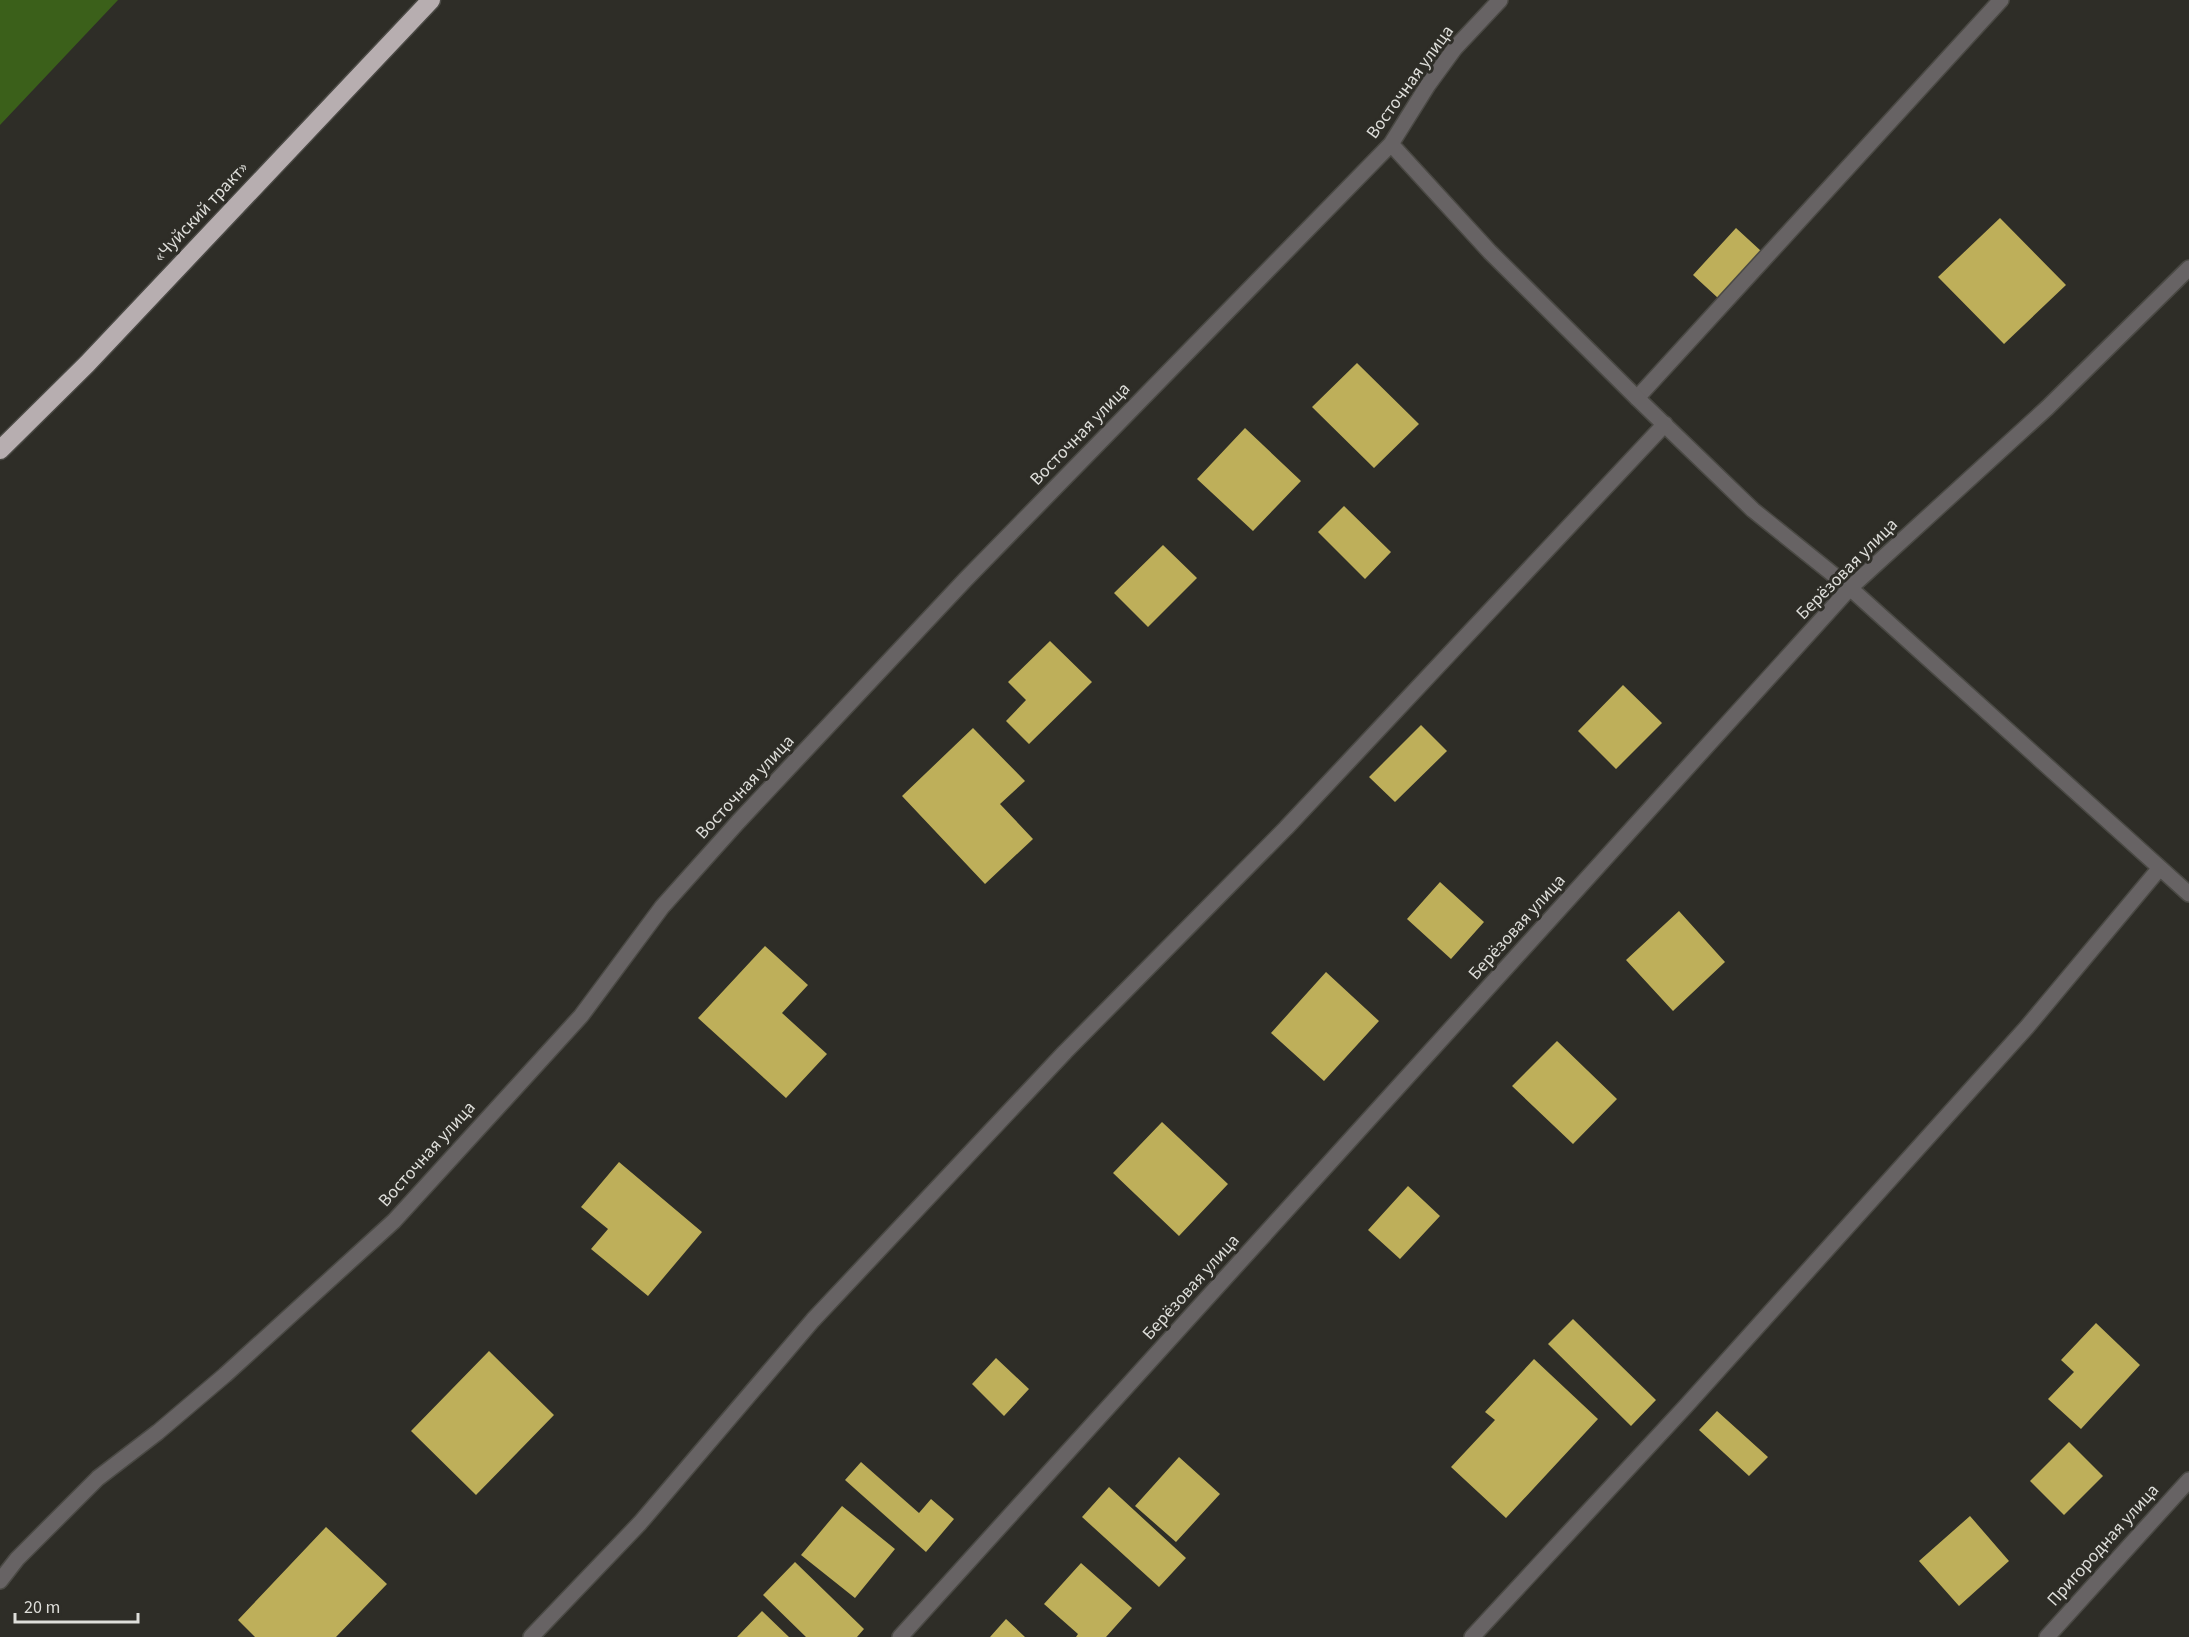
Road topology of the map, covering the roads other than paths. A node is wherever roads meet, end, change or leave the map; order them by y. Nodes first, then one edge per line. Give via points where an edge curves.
1 (430, 0) edge
2 (1500, 0) edge
3 (2001, 0) edge
4 (1391, 144) junction
5 (2189, 268) edge
6 (1637, 398) junction
7 (1665, 424) junction
8 (0, 450) edge
9 (1850, 588) junction
10 (2159, 869) junction
11 (2189, 894) edge
12 (2189, 1480) edge
13 (0, 1581) edge
14 (531, 1637) edge
15 (900, 1637) edge
16 (1472, 1637) edge
17 (2047, 1637) edge

1 - 8 highway, «Чуйский тракт» via 87,364
2 - 4 street, Восточная улица via 1455,48
3 - 6 street
4 - 6 street via 1490,252
4 - 13 street, Восточная улица via 965,580 738,822 662,907 581,1016 394,1221 225,1375 98,1478
5 - 9 street, Берёзовая улица via 2047,408
6 - 7 street
7 - 9 street via 1753,510
7 - 14 street via 1286,828 1065,1052 829,1302 640,1523
9 - 10 street
9 - 15 street, Берёзовая улица
10 - 11 street
10 - 16 street via 2012,1044
12 - 17 street, Пригородная улица

